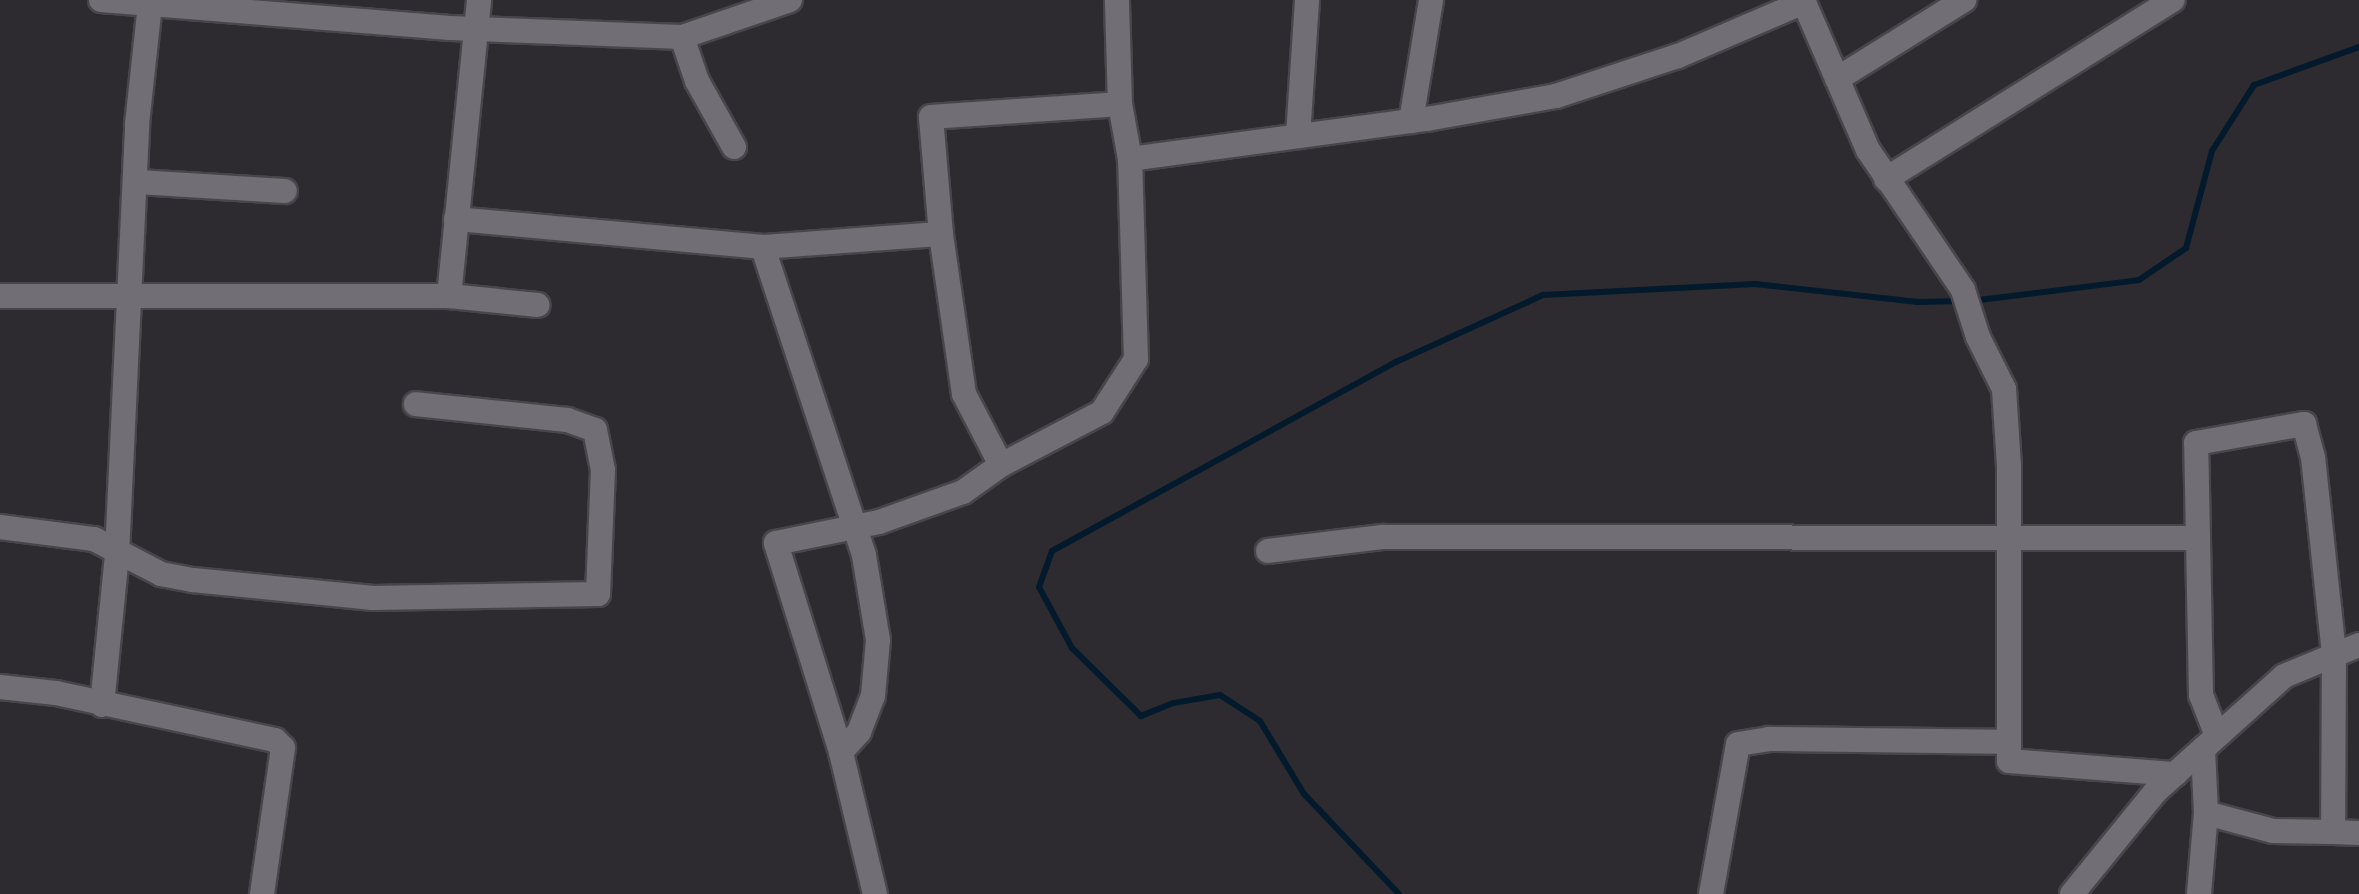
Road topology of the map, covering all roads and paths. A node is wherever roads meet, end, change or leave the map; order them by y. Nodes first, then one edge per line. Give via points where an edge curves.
1 (101, 0) edge
2 (479, 0) edge
3 (790, 0) edge
4 (1117, 0) edge
5 (1307, 0) edge
6 (1431, 0) edge
7 (1964, 0) edge
8 (2173, 0) edge
9 (1803, 1) edge
10 (150, 5) junction
11 (319, 8) edge
12 (475, 26) junction
13 (682, 37) junction
14 (1837, 79) junction
15 (1120, 104) junction
16 (1411, 121) junction
17 (1298, 136) junction
18 (734, 147) dead end
19 (1130, 159) junction
20 (1886, 179) junction
21 (138, 182) junction
22 (285, 191) dead end
23 (456, 219) junction
24 (941, 234) junction
25 (763, 247) junction
26 (0, 296) edge
27 (131, 296) junction
28 (449, 296) junction
29 (538, 305) dead end
30 (416, 404) dead end
31 (1001, 465) junction
32 (853, 526) junction
33 (0, 527) edge
34 (2198, 538) junction
35 (2009, 542) junction
36 (1268, 551) dead end
37 (117, 554) junction
38 (2359, 645) edge
39 (2334, 653) junction
40 (0, 687) edge
41 (102, 705) junction
42 (2009, 742) junction
43 (2210, 743) junction
44 (841, 752) junction
45 (2175, 774) junction
46 (2206, 813) junction
47 (2333, 832) junction
48 (2359, 833) edge
49 (262, 894) edge
50 (875, 894) edge
51 (1711, 894) edge
52 (2072, 894) edge
53 (2199, 894) edge

1 - 10 street
2 - 12 street
3 - 13 street
4 - 15 street
5 - 17 street
6 - 16 street
7 - 14 street
8 - 20 street
9 - 14 street
9 - 16 street via 1678,56 1556,96
10 - 11 street
10 - 21 street via 137,124
11 - 12 street
12 - 13 street
12 - 23 street
13 - 18 street via 697,81
14 - 20 street
15 - 19 street
15 - 24 street via 931,117
16 - 17 street
17 - 19 street
19 - 31 street via 1136,359 1102,412
20 - 35 street via 1963,290 1978,337 2004,389
21 - 22 street
21 - 27 street
23 - 25 street
23 - 28 street
24 - 25 street
24 - 31 street via 964,394
25 - 32 street
26 - 27 street
27 - 28 street
27 - 37 street
28 - 29 street
30 - 37 street via 567,420 595,430 603,470 598,594 373,598 193,580
31 - 32 street via 963,492
32 - 44 street via 878,640 873,696 859,732
32 - 44 street via 776,543
33 - 37 street via 94,539
34 - 35 street
34 - 39 street via 2196,443 2304,424 2313,457
34 - 43 street via 2201,695
35 - 36 street via 1382,537
35 - 42 street
37 - 41 street
38 - 39 street
39 - 43 street via 2284,676
39 - 47 street
40 - 41 street
41 - 49 street via 275,740 283,748
42 - 45 street via 2009,761
42 - 51 street via 1768,739 1738,744
43 - 45 street
43 - 46 street
44 - 50 street
45 - 52 street
46 - 47 street via 2273,831
46 - 53 street
47 - 48 street

